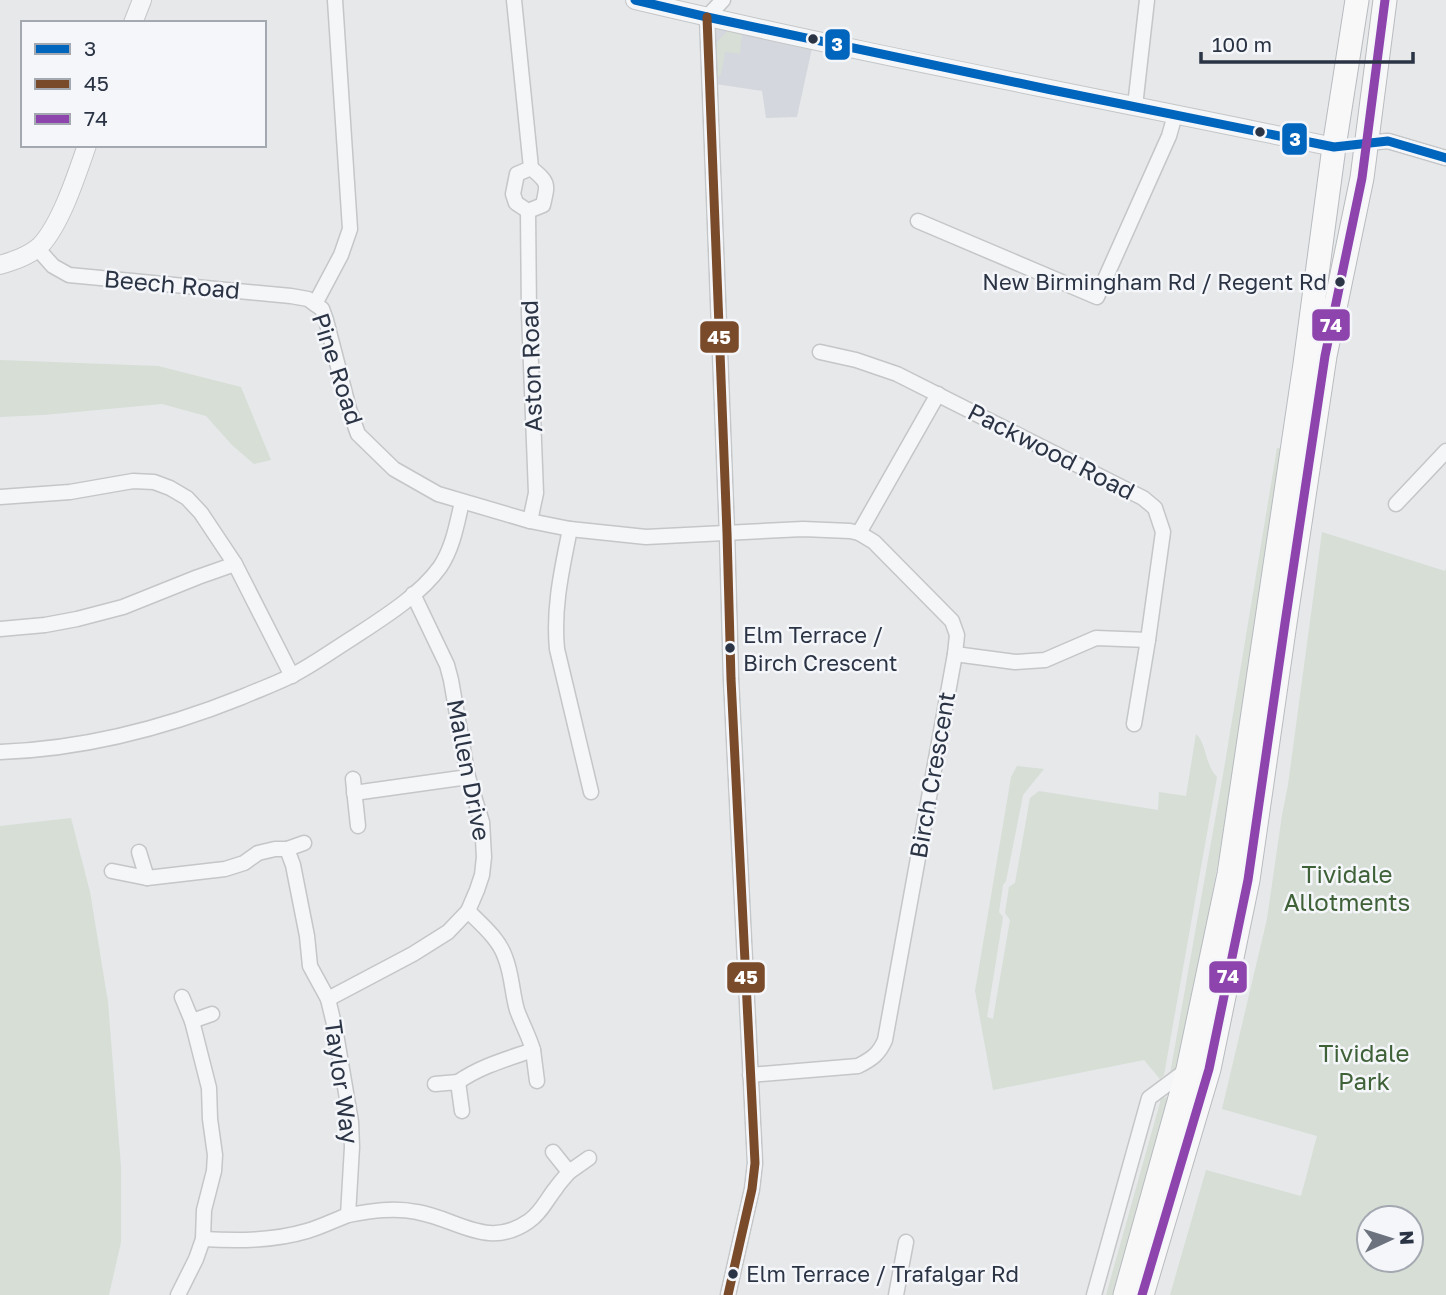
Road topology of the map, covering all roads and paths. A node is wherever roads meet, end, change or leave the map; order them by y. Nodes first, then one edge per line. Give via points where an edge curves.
1 (142, 0) edge
2 (335, 0) edge
3 (514, 0) edge
4 (635, 0) edge
5 (723, 0) edge
6 (1147, 0) edge
7 (1357, 0) edge
8 (1378, 0) edge
9 (1385, 0) edge
10 (707, 17) junction
11 (134, 21) edge
12 (1135, 106) junction
13 (1175, 115) junction
14 (1365, 143) junction
15 (86, 147) edge
16 (1334, 147) junction
17 (1446, 158) edge
18 (531, 168) junction
19 (528, 211) junction
20 (919, 221) dead end
21 (37, 248) junction
22 (0, 265) edge
23 (315, 304) junction
24 (820, 352) dead end
25 (938, 394) junction
26 (1446, 451) edge
27 (0, 497) edge
28 (462, 502) junction
29 (1396, 504) dead end
30 (530, 521) junction
31 (570, 529) junction
32 (727, 533) junction
33 (859, 533) junction
34 (235, 564) junction
35 (413, 594) junction
36 (0, 629) edge
37 (1149, 640) junction
38 (955, 654) junction
39 (292, 676) junction
40 (1134, 724) dead end
41 (0, 752) edge
42 (468, 777) junction
43 (591, 792) dead end
44 (358, 826) dead end
45 (304, 844) dead end
46 (287, 849) junction
47 (139, 852) dead end
48 (111, 871) dead end
49 (147, 878) junction
50 (468, 911) junction
51 (182, 997) dead end
52 (328, 999) junction
53 (212, 1014) dead end
54 (192, 1021) junction
55 (534, 1050) junction
56 (1188, 1069) junction
57 (750, 1076) junction
58 (537, 1081) dead end
59 (458, 1083) junction
60 (435, 1084) dead end
61 (461, 1111) dead end
62 (553, 1152) dead end
63 (589, 1158) dead end
64 (569, 1172) junction
65 (348, 1215) junction
66 (203, 1239) junction
67 (906, 1242) dead end
68 (178, 1295) edge
69 (728, 1295) edge
70 (896, 1295) edge
71 (1094, 1295) edge
72 (1125, 1295) edge
73 (1142, 1295) edge

1 - 11 street
2 - 23 street, Pine Road via 350,229
3 - 18 street
4 - 10 street
5 - 10 street
6 - 12 street
7 - 16 highway
8 - 16 highway via 1355,123
9 - 14 highway
10 - 12 street
10 - 32 street
12 - 13 street
13 - 16 street
13 - 20 street via 1097,297
14 - 16 highway
14 - 17 street via 1388,141
14 - 73 highway via 1362,178 1325,356 1248,880 1209,1069
15 - 21 street via 59,216
16 - 56 highway via 1229,874
18 - 19 street, Aston Road via 517,174 513,194 516,203
18 - 19 street via 547,187 543,205
19 - 30 street, Aston Road via 536,493
21 - 22 street
21 - 23 street, Beech Road via 69,275 291,296
23 - 28 street, Pine Road via 326,320 358,434 394,469
24 - 25 street, Packwood Road via 897,374
25 - 33 street, Packwood Road
25 - 37 street, Packwood Road via 1155,508 1163,532
26 - 29 street
27 - 34 street via 154,482 187,498
28 - 30 street, Pine Road
28 - 35 street via 441,565
30 - 31 street, Pine Road
31 - 32 street, Pine Road via 646,537
31 - 43 street via 554,626
32 - 33 street via 803,529
32 - 57 street
33 - 38 street, Birch Crescent via 874,542 952,621 957,635
34 - 36 street via 77,620
34 - 39 street
35 - 39 street via 384,618
35 - 42 street, Mallen Drive via 447,665
37 - 38 street via 1096,638 1045,660 1015,662
37 - 40 street, Packwood Road
38 - 57 street, Birch Crescent via 880,1052 858,1066
39 - 41 street via 198,714 129,734
42 - 44 street via 353,786
42 - 50 street, Mallen Drive via 482,822 484,857
45 - 46 street
46 - 49 street via 258,853 225,869
46 - 52 street, Taylor Way via 310,966
47 - 49 street
48 - 49 street
50 - 52 street, Mallen Drive via 448,932
50 - 55 street via 502,948 517,1010
51 - 54 street
52 - 65 street, Taylor Way via 351,1122
53 - 54 street
54 - 66 street via 209,1088 215,1155
55 - 58 street
55 - 59 street via 497,1061
56 - 71 street via 1149,1098
56 - 72 highway
57 - 69 street via 754,1176
59 - 60 street
59 - 61 street
62 - 64 street
63 - 64 street
64 - 65 street via 531,1220 505,1233 475,1232 398,1209
65 - 66 street via 283,1237
66 - 68 street
67 - 70 street

